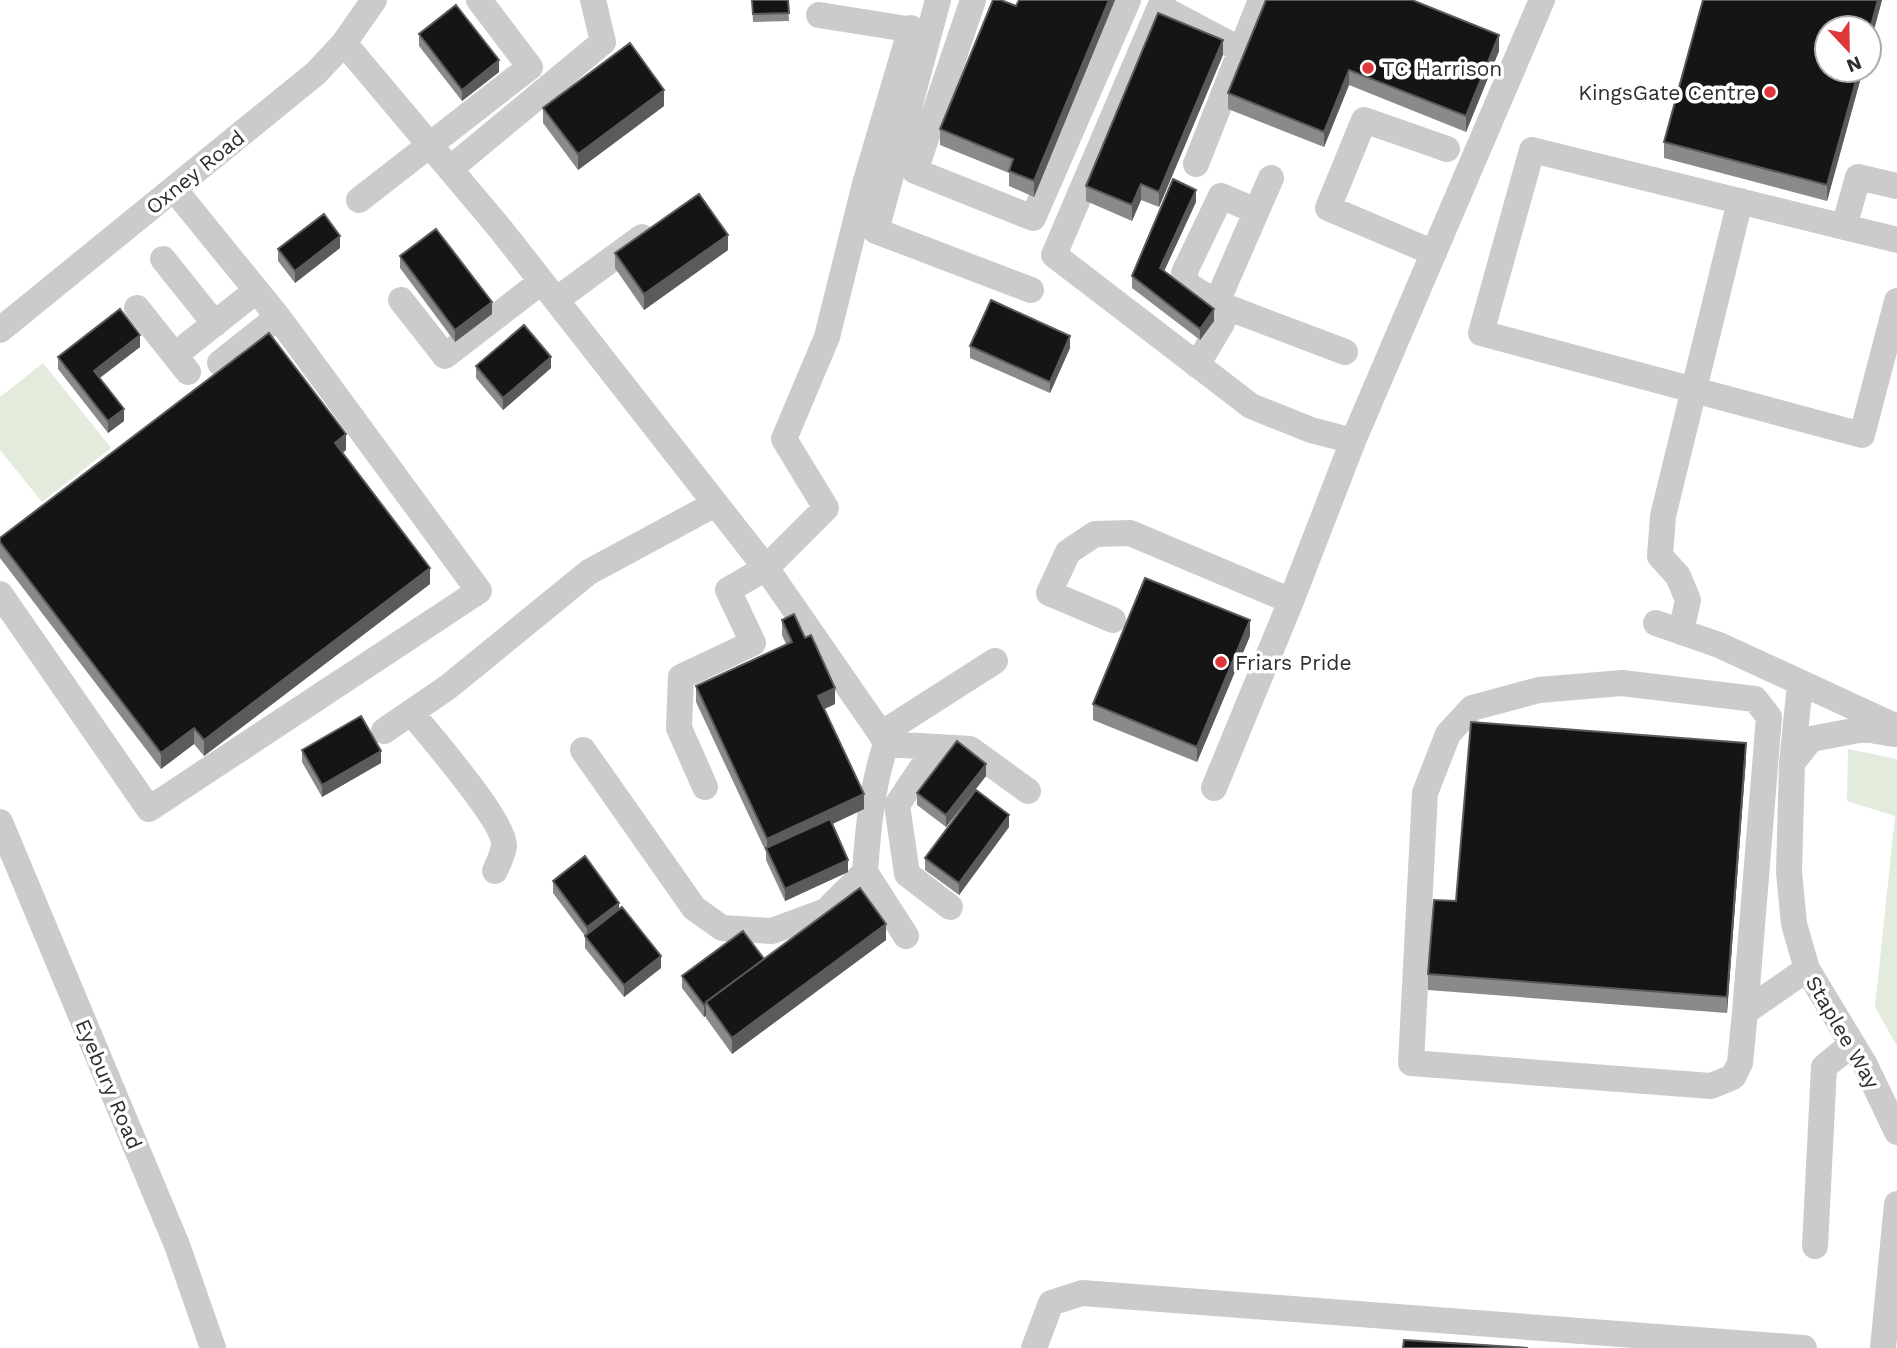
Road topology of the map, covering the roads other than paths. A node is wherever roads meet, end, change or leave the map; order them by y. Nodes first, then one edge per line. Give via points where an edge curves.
1 (374, 0) edge
2 (479, 0) edge
3 (593, 0) edge
4 (938, 0) edge
5 (973, 0) edge
6 (1128, 0) edge
7 (1261, 0) edge
8 (1542, 0) edge
9 (1161, 4) edge
10 (819, 15) dead end
11 (920, 30) junction
12 (344, 43) junction
13 (1241, 50) junction
14 (430, 145) junction
15 (1447, 149) dead end
16 (1196, 164) dead end
17 (450, 169) junction
18 (1271, 178) dead end
19 (1897, 186) edge
20 (174, 189) junction
21 (359, 200) dead end
22 (1740, 201) junction
23 (1256, 211) junction
24 (662, 223) edge
25 (1844, 227) junction
26 (1897, 240) edge
27 (1434, 253) junction
28 (163, 259) dead end
29 (1031, 290) dead end
30 (256, 291) junction
31 (548, 291) junction
32 (401, 300) dead end
33 (1897, 301) edge
34 (1221, 305) junction
35 (137, 308) dead end
36 (278, 317) junction
37 (215, 324) junction
38 (0, 330) edge
39 (1345, 352) dead end
40 (220, 363) dead end
41 (1197, 365) junction
42 (1693, 388) junction
43 (1353, 441) junction
44 (715, 504) junction
45 (766, 568) junction
46 (0, 594) edge
47 (1291, 601) junction
48 (1113, 620) dead end
49 (1657, 623) dead end
50 (1681, 632) junction
51 (995, 661) dead end
52 (1800, 684) junction
53 (411, 712) junction
54 (1892, 723) edge
55 (384, 730) dead end
56 (883, 739) junction
57 (935, 748) junction
58 (583, 750) dead end
59 (1793, 762) junction
60 (705, 787) dead end
61 (1214, 788) dead end
62 (1028, 791) dead end
63 (0, 822) edge
64 (495, 872) dead end
65 (865, 872) junction
66 (950, 907) dead end
67 (906, 936) dead end
68 (1807, 969) junction
69 (1745, 1012) junction
70 (1858, 1055) junction
71 (1897, 1132) edge
72 (1897, 1204) edge
73 (1815, 1246) dead end
74 (211, 1347) edge
75 (1034, 1348) edge
76 (1804, 1348) edge
77 (1883, 1348) edge

1 - 12 street, Oxney Road
2 - 14 street via 530,66
3 - 17 street via 603,42
4 - 11 street
5 - 6 street via 915,171 1033,218
7 - 13 street
8 - 27 street
9 - 13 street
9 - 41 street via 1054,255
10 - 11 street
11 - 29 street via 877,231
11 - 45 street via 869,171 827,337 784,439 826,508
12 - 14 street
12 - 20 street, Oxney Road via 316,73
13 - 16 street
14 - 17 street
14 - 21 street
15 - 27 street via 1364,120 1328,208
17 - 31 street
18 - 23 street
19 - 25 street via 1858,177
20 - 30 street
20 - 38 street, Oxney Road
22 - 25 street
22 - 42 street
22 - 42 street via 1532,150 1480,333
23 - 34 street via 1220,295
23 - 34 street via 1221,196 1184,273 1188,285
24 - 31 street
25 - 26 street
27 - 43 street
28 - 37 street
30 - 36 street
30 - 37 street
31 - 32 street via 445,356
31 - 44 street
33 - 42 street via 1862,435
34 - 39 street
34 - 41 street via 1222,323
35 - 37 street via 181,364
36 - 40 street
36 - 46 street via 479,591 149,809
41 - 43 street via 1251,405 1311,430
42 - 50 street via 1663,516 1660,556 1678,576 1688,600
43 - 47 street
44 - 45 street
44 - 53 street via 589,572
45 - 56 street
45 - 60 street via 728,590 753,643 681,677 679,728
47 - 48 street via 1130,533 1095,534 1068,552 1049,593
47 - 61 street
49 - 50 street
50 - 52 street
51 - 56 street
52 - 54 street
52 - 59 street, Staplee Way
53 - 55 street
53 - 64 street via 499,827 505,844
54 - 59 street via 1811,739
56 - 57 street
56 - 65 street
57 - 62 street via 970,749
57 - 66 street via 897,806 907,874
58 - 65 street via 694,908 722,928 772,931 826,911
59 - 68 street, Staplee Way via 1789,872 1794,924
63 - 74 street, Eyebury Road via 172,1232
65 - 67 street
68 - 69 street
68 - 70 street, Staplee Way
69 - 69 street via 1740,1063 1733,1077 1711,1086 1411,1063 1425,793 1448,734 1472,708 1539,690 1622,683 1755,699 1769,717
70 - 71 street, Staplee Way
70 - 73 street via 1824,1067
72 - 77 street
75 - 76 street via 1051,1303 1082,1293

